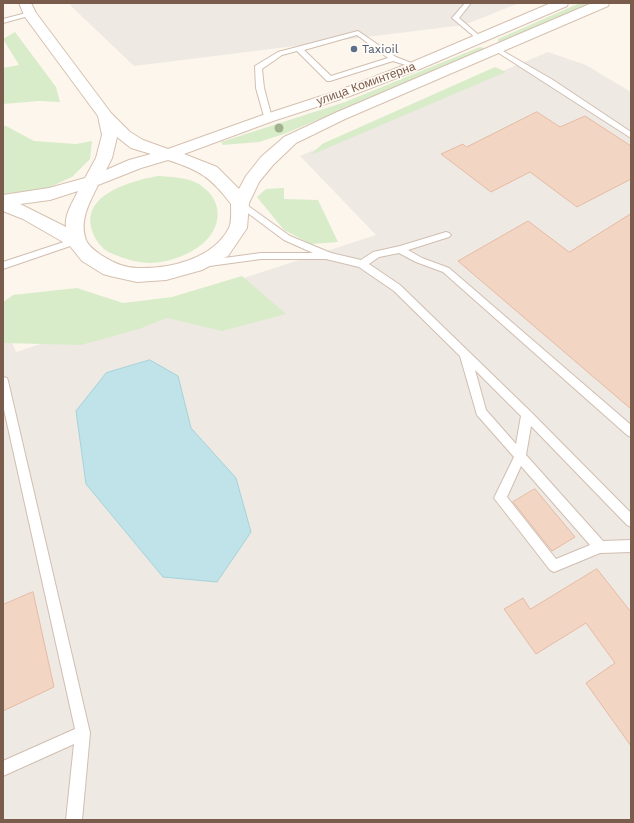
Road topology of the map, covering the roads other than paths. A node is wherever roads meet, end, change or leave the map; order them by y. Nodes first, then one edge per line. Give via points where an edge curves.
1 (468, 3) edge
2 (562, 3) edge
3 (603, 3) edge
4 (27, 8) edge
5 (3, 21) edge
6 (479, 38) junction
7 (496, 48) junction
8 (300, 49) junction
9 (393, 59) junction
10 (415, 66) junction
11 (106, 116) junction
12 (268, 118) junction
13 (631, 136) edge
14 (166, 154) junction
15 (94, 181) junction
16 (3, 203) edge
17 (240, 203) junction
18 (446, 235) dead end
19 (76, 241) junction
20 (400, 249) junction
21 (329, 256) junction
22 (362, 264) junction
23 (195, 265) junction
24 (3, 266) edge
25 (465, 354) junction
26 (3, 381) edge
27 (527, 415) junction
28 (631, 432) edge
29 (520, 456) junction
30 (631, 521) edge
31 (631, 546) edge
32 (600, 547) junction
33 (83, 733) junction
34 (3, 769) edge
35 (74, 820) edge

1 - 6 lane via 455,18
2 - 6 main road, улица Коминтерна
3 - 7 main road, улица Коминтерна
4 - 5 lane
4 - 11 main road
6 - 7 main road
6 - 10 main road, улица Коминтерна
7 - 13 lane
7 - 17 main road, улица Коминтерна via 290,140 267,161 252,180
8 - 9 lane via 358,33
8 - 9 lane via 330,79
8 - 12 lane via 280,53 258,68
9 - 10 lane
10 - 12 main road, улица Коминтерна via 345,93
11 - 14 main road via 124,135 137,144
11 - 15 main road via 110,135
12 - 14 main road, улица Коминтерна
14 - 15 main road
14 - 17 main road via 211,171 228,186
15 - 16 main road via 50,194
15 - 19 main road via 80,204 74,224
16 - 19 main road
17 - 21 lane via 287,238
17 - 23 main road via 238,228 221,251
18 - 20 lane
19 - 23 main road via 89,256 110,269 137,275 166,273
19 - 24 lane
20 - 22 lane via 376,254
20 - 28 lane via 419,260 446,270
21 - 22 lane
21 - 23 lane via 261,256
22 - 25 lane via 398,288
25 - 27 lane
25 - 29 lane via 481,412
26 - 33 lane
27 - 29 lane
27 - 30 lane
29 - 32 lane
29 - 32 lane via 500,498 554,566
31 - 32 lane
33 - 34 lane
33 - 35 lane

